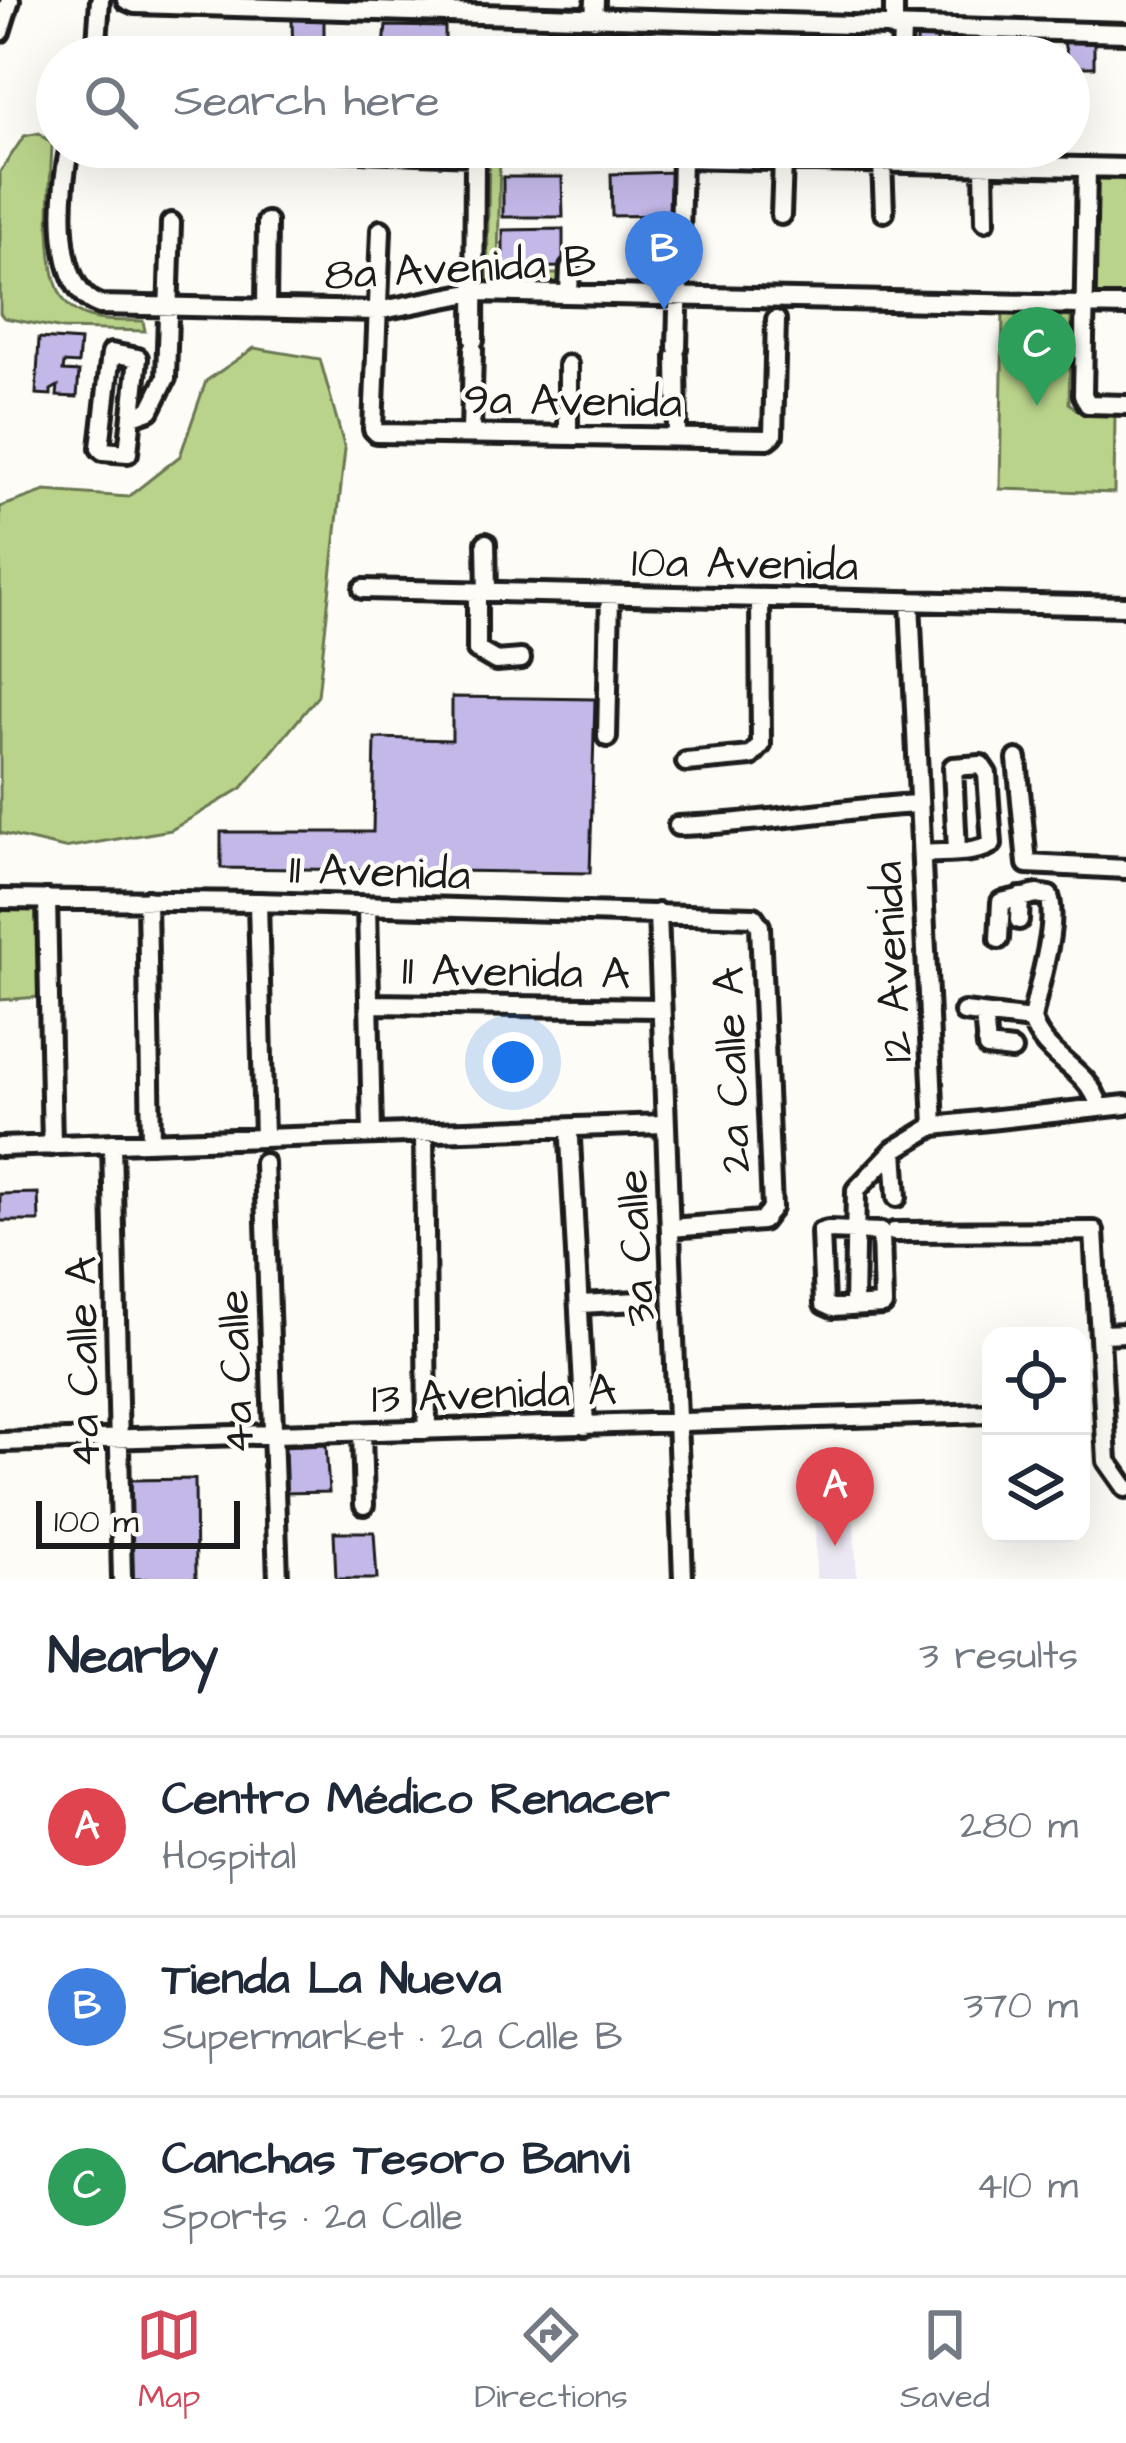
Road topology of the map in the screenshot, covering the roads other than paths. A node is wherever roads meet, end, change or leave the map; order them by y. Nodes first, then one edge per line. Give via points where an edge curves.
1 (10, 0) edge
2 (100, 0) edge
3 (894, 0) edge
4 (131, 2) edge
5 (594, 10) edge
6 (897, 29) junction
7 (0, 32) edge
8 (1126, 33) edge
9 (97, 36) edge
10 (898, 36) edge
11 (1090, 167) edge
12 (68, 168) edge
13 (475, 168) edge
14 (681, 168) edge
15 (783, 168) edge
16 (882, 168) edge
17 (984, 168) edge
18 (1087, 168) edge
19 (1126, 168) edge
20 (884, 212) dead end
21 (781, 215) dead end
22 (985, 220) dead end
23 (267, 222) dead end
24 (171, 223) dead end
25 (381, 230) dead end
26 (570, 268) dead end
27 (475, 292) junction
28 (569, 294) junction
29 (679, 296) junction
30 (1087, 305) junction
31 (1126, 306) edge
32 (170, 307) junction
33 (266, 308) junction
34 (377, 311) junction
35 (776, 320) dead end
36 (568, 365) dead end
37 (1126, 405) edge
38 (134, 416) junction
39 (471, 433) junction
40 (568, 434) junction
41 (677, 437) junction
42 (486, 543) dead end
43 (363, 590) dead end
44 (482, 592) junction
45 (610, 595) junction
46 (760, 598) junction
47 (910, 601) junction
48 (1126, 606) edge
49 (521, 659) dead end
50 (607, 737) dead end
51 (1017, 759) dead end
52 (686, 762) dead end
53 (919, 804) junction
54 (678, 826) dead end
55 (957, 851) junction
56 (922, 854) junction
57 (1126, 869) edge
58 (1021, 897) junction
59 (47, 898) junction
60 (0, 899) edge
61 (147, 900) junction
62 (258, 902) junction
63 (367, 907) junction
64 (658, 913) junction
65 (757, 920) joint
66 (1019, 920) dead end
67 (999, 939) dead end
68 (370, 1004) junction
69 (660, 1008) junction
70 (964, 1012) dead end
71 (984, 1015) junction
72 (1032, 1020) junction
73 (1012, 1050) dead end
74 (1099, 1105) junction
75 (1126, 1105) edge
76 (664, 1124) junction
77 (934, 1126) junction
78 (424, 1133) junction
79 (372, 1134) junction
80 (264, 1138) junction
81 (571, 1139) dead end
82 (151, 1142) junction
83 (112, 1143) junction
84 (52, 1146) junction
85 (0, 1148) edge
86 (895, 1150) junction
87 (264, 1162) dead end
88 (897, 1197) dead end
89 (670, 1228) junction
90 (853, 1230) junction
91 (894, 1232) dead end
92 (639, 1301) dead end
93 (580, 1304) junction
94 (854, 1307) junction
95 (1126, 1333) edge
96 (1102, 1334) junction
97 (1104, 1409) junction
98 (1090, 1410) edge
99 (982, 1413) edge
100 (678, 1422) junction
101 (585, 1426) junction
102 (427, 1430) junction
103 (362, 1432) junction
104 (272, 1436) junction
105 (119, 1438) junction
106 (0, 1442) edge
107 (1125, 1487) edge
108 (364, 1505) dead end
109 (122, 1579) edge
110 (278, 1579) edge
111 (683, 1579) edge

1 - 7 street
2 - 9 street
3 - 6 street
4 - 5 street
5 - 6 street
6 - 8 street
6 - 10 street
11 - 19 street
12 - 32 street, 8a Avenida B via 64,248 86,299
13 - 27 street
14 - 29 street
15 - 21 street
16 - 20 street
17 - 22 street
18 - 30 street
23 - 33 street
24 - 32 street
25 - 34 street
26 - 28 street
27 - 28 street, 8a Avenida B
27 - 34 street, 8a Avenida B
27 - 39 street
28 - 29 street, 8a Avenida B
29 - 30 street, 8a Avenida B via 875,308
29 - 41 street
30 - 31 street, 8a Avenida B
30 - 37 street via 1083,395 1088,404
32 - 33 street, 8a Avenida B
32 - 38 street via 164,388 150,410
33 - 34 street, 8a Avenida B
34 - 39 street, 9a Avenida via 373,428
35 - 41 street, 9a Avenida via 773,435
36 - 40 street
38 - 38 street via 138,358 112,352 102,451 130,452
39 - 40 street, 9a Avenida
40 - 41 street, 9a Avenida
42 - 44 street
43 - 44 street, 10a Avenida
44 - 45 street, 10a Avenida
44 - 49 street via 477,650 496,661
45 - 46 street, 10a Avenida
45 - 50 street
46 - 47 street, 10a Avenida
46 - 52 street via 761,745 751,756
47 - 48 street, 10a Avenida
47 - 53 street, 12 Avenida
51 - 57 street via 1028,864
53 - 54 street
53 - 56 street, 12 Avenida
55 - 55 street via 987,849 994,840 981,765 953,767
55 - 56 street
56 - 77 street, 12 Avenida
58 - 66 street
58 - 67 street via 998,905
58 - 72 street via 1045,895 1052,904
59 - 60 street, 11 Avenida
59 - 61 street, 11 Avenida
59 - 84 street
61 - 62 street, 11 Avenida
61 - 82 street
62 - 63 street, 11 Avenida
62 - 80 street
63 - 64 street, 11 Avenida
63 - 68 street
64 - 65 street, 11 Avenida
64 - 69 street, 3a Calle
65 - 89 street, 2a Calle A via 772,1208 762,1221
68 - 69 street, 11 Avenida A
68 - 79 street
69 - 76 street, 3a Calle
70 - 71 street
71 - 72 street
71 - 73 street via 987,1047
72 - 74 street via 1091,1084
74 - 75 street, 12 Avenida
74 - 77 street, 12 Avenida
76 - 78 street
76 - 89 street, 3a Calle
77 - 86 street
78 - 79 street
78 - 102 street
79 - 80 street
80 - 82 street
81 - 93 street
82 - 83 street
83 - 84 street
83 - 105 street, 4a Calle A
84 - 85 street
86 - 88 street
86 - 90 street via 856,1190
87 - 104 street, 4a Calle
89 - 100 street, 3a Calle
90 - 94 street
90 - 94 street via 882,1235 884,1303
90 - 94 street via 821,1232 824,1304
91 - 96 street via 1094,1231
92 - 93 street
93 - 101 street
95 - 96 street
96 - 97 street
97 - 98 street
97 - 107 street via 1107,1461
99 - 100 street, 13 Avenida A
100 - 101 street, 13 Avenida A
100 - 111 street, 3a Calle
101 - 102 street, 13 Avenida A
102 - 103 street, 13 Avenida A
103 - 104 street, 13 Avenida A
103 - 108 street
104 - 105 street, 13 Avenida A
104 - 110 street, 4a Calle
105 - 106 street, 13 Avenida A
105 - 109 street, 4a Calle A

